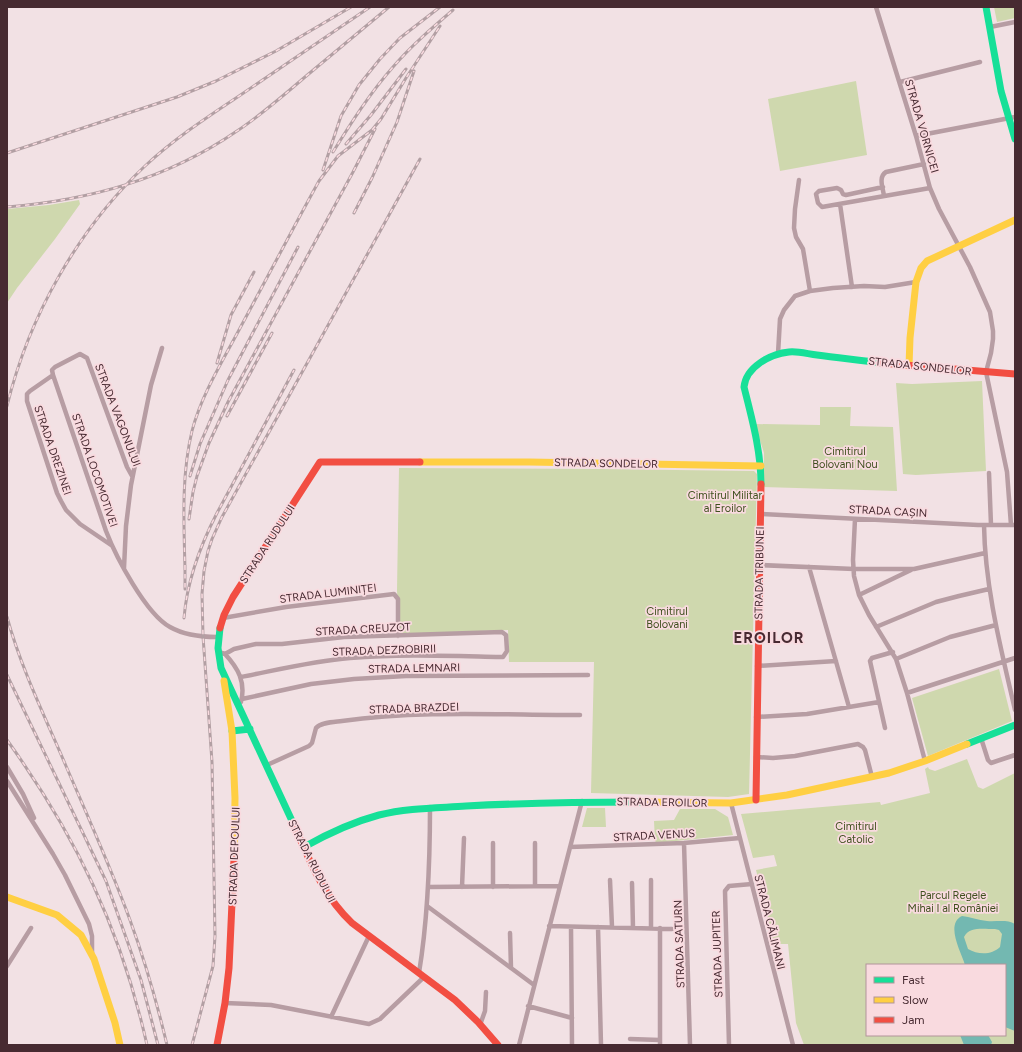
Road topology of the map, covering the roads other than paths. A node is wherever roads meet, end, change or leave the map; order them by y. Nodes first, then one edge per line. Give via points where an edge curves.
1 (876, 7) edge
2 (986, 7) edge
3 (1015, 22) edge
4 (990, 27) junction
5 (980, 62) dead end
6 (900, 82) junction
7 (1012, 118) edge
8 (916, 136) junction
9 (1015, 139) edge
10 (924, 164) junction
11 (799, 180) dead end
12 (883, 187) junction
13 (930, 188) junction
14 (843, 194) junction
15 (884, 196) junction
16 (842, 203) junction
17 (1015, 220) edge
18 (958, 246) junction
19 (916, 282) junction
20 (852, 287) junction
21 (810, 291) junction
22 (162, 348) dead end
23 (778, 354) junction
24 (909, 366) junction
25 (986, 372) junction
26 (1015, 374) edge
27 (53, 375) junction
28 (320, 462) joint
29 (760, 466) junction
30 (989, 473) dead end
31 (132, 476) junction
32 (760, 514) junction
33 (855, 519) junction
34 (991, 525) junction
35 (1013, 525) edge
36 (984, 526) junction
37 (111, 545) junction
38 (985, 553) junction
39 (759, 565) junction
40 (808, 567) junction
41 (124, 569) junction
42 (854, 569) junction
43 (914, 569) junction
44 (990, 589) junction
45 (859, 595) junction
46 (222, 618) junction
47 (996, 626) junction
48 (876, 627) junction
49 (504, 633) joint
50 (398, 636) junction
51 (217, 637) junction
52 (893, 652) junction
53 (221, 653) junction
54 (1015, 658) edge
55 (896, 659) junction
56 (836, 660) junction
57 (1004, 662) junction
58 (757, 666) junction
59 (221, 668) junction
60 (588, 675) dead end
61 (241, 678) junction
62 (908, 693) junction
63 (242, 699) junction
64 (879, 702) junction
65 (849, 707) junction
66 (240, 708) junction
67 (1015, 710) edge
68 (580, 715) dead end
69 (756, 717) junction
70 (1015, 725) edge
71 (886, 728) dead end
72 (250, 729) junction
73 (232, 731) junction
74 (981, 738) junction
75 (1015, 755) edge
76 (756, 757) junction
77 (925, 761) junction
78 (267, 766) junction
79 (7, 767) edge
80 (872, 777) junction
81 (7, 781) edge
82 (756, 800) junction
83 (582, 801) junction
84 (731, 802) junction
85 (430, 807) junction
86 (40, 833) junction
87 (464, 838) dead end
88 (740, 838) junction
89 (535, 842) dead end
90 (493, 843) dead end
91 (684, 843) junction
92 (304, 847) junction
93 (570, 847) junction
94 (610, 880) dead end
95 (651, 880) dead end
96 (632, 883) dead end
97 (752, 884) junction
98 (535, 886) junction
99 (559, 886) junction
100 (428, 887) junction
101 (462, 887) junction
102 (493, 887) junction
103 (7, 897) edge
104 (427, 906) junction
105 (549, 926) junction
106 (571, 927) junction
107 (598, 927) junction
108 (31, 928) dead end
109 (612, 928) junction
110 (633, 928) junction
111 (651, 928) junction
112 (660, 928) junction
113 (672, 928) dead end
114 (510, 933) dead end
115 (369, 936) junction
116 (92, 954) junction
117 (7, 966) edge
118 (511, 968) junction
119 (422, 975) junction
120 (534, 985) junction
121 (486, 992) dead end
122 (225, 1003) junction
123 (528, 1006) junction
124 (331, 1017) junction
125 (572, 1018) junction
126 (480, 1025) junction
127 (630, 1039) dead end
128 (660, 1042) edge
129 (120, 1045) edge
130 (217, 1045) edge
131 (498, 1045) edge
132 (519, 1045) edge
133 (572, 1045) edge
134 (601, 1045) edge
135 (690, 1045) edge
136 (729, 1045) edge
137 (793, 1045) edge

1 - 6 street, STRADA VORNICEI
2 - 4 street
3 - 4 street
4 - 7 street
5 - 6 street
6 - 8 street, STRADA VORNICEI
7 - 8 street
7 - 9 street
8 - 10 street, STRADA VORNICEI
10 - 12 street via 886,172 882,176
10 - 13 street, STRADA VORNICEI
11 - 21 street via 794,228 803,249
12 - 14 street
12 - 15 street
13 - 15 street
13 - 18 street, STRADA VORNICEI
14 - 16 street
14 - 16 street via 837,188 819,191 816,194 822,207
15 - 16 street
16 - 20 street
17 - 18 street
18 - 19 street via 924,264
18 - 25 street, STRADA VORNICEI via 990,312 993,339
19 - 20 street via 885,287
19 - 24 street
20 - 21 street
21 - 23 street via 795,296 784,310 780,318
22 - 31 street, STRADA VAGONULUI
23 - 24 street, STRADA SONDELOR via 810,353
23 - 29 street, STRADA SONDELOR via 750,371 744,382 760,453
24 - 25 street, STRADA SONDELOR
25 - 26 street, STRADA SONDELOR
25 - 35 street via 1007,472
27 - 31 street, STRADA VAGONULUI via 53,368 76,355 87,358 126,467
27 - 37 street, STRADA LOCOMOTIVEI
27 - 37 street, STRADA DREZINEI via 30,391 27,401 57,493 73,517
28 - 29 street, STRADA SONDELOR
28 - 46 street, STRADA RUDULUI
29 - 32 street, STRADA TRIBUNEI
30 - 34 street
31 - 41 street, STRADA VAGONULUI via 126,520
32 - 33 street, STRADA CAȘIN
32 - 39 street, STRADA TRIBUNEI
33 - 36 street, STRADA CAȘIN
33 - 42 street
34 - 35 street, STRADA CAȘIN
34 - 36 street, STRADA CAȘIN
36 - 38 street
37 - 41 street, STRADA LOCOMOTIVEI
38 - 43 street
38 - 44 street
39 - 40 street
39 - 58 street, STRADA TRIBUNEI
40 - 42 street
40 - 56 street
41 - 51 street, STRADA LOCOMOTIVEI via 145,602 164,624 181,632
42 - 43 street
42 - 45 street
43 - 45 street
44 - 47 street
44 - 48 street via 936,602
45 - 48 street
46 - 50 street, STRADA LUMINIȚEI via 286,607 394,594 398,599
46 - 51 street, STRADA RUDULUI
47 - 55 street via 950,637
47 - 57 street
48 - 52 street
49 - 50 street, STRADA CREUZOT
49 - 61 street, STRADA DEZROBIRII via 507,651 500,657 350,658
50 - 53 street, STRADA CREUZOT via 344,637 261,644
51 - 53 street, STRADA RUDULUI
52 - 55 street
52 - 64 street via 872,658 870,661
53 - 59 street, STRADA RUDULUI
53 - 61 street via 235,666
54 - 57 street
55 - 62 street
56 - 58 street
56 - 65 street
57 - 62 street
57 - 67 street
58 - 69 street, STRADA TRIBUNEI
59 - 66 street, STRADA RUDULUI
59 - 73 street, STRADA DEPOULUI
60 - 63 street, STRADA LEMNARI via 406,676 354,679 311,684
61 - 63 street
62 - 77 street
63 - 66 street
64 - 65 street
64 - 71 street
65 - 69 street via 807,714
66 - 72 street, STRADA RUDULUI
68 - 78 street, STRADA BRAZDEI via 412,715 321,724 316,728 309,746
69 - 76 street, STRADA TRIBUNEI
70 - 74 street, STRADA EROILOR
72 - 73 street
72 - 78 street, STRADA RUDULUI
73 - 122 street, STRADA DEPOULUI via 236,798
74 - 75 street via 991,763
74 - 77 street, STRADA EROILOR
76 - 80 street via 794,756 858,744 865,750
76 - 82 street, STRADA TRIBUNEI
77 - 80 street, STRADA EROILOR
78 - 92 street, STRADA RUDULUI
79 - 86 street via 23,794
80 - 82 street, STRADA EROILOR
81 - 86 street
82 - 84 street, STRADA EROILOR
83 - 84 street, STRADA EROILOR
83 - 85 street, STRADA EROILOR
83 - 93 street
84 - 88 street, STRADA CĂLIMANI
85 - 92 street, STRADA EROILOR via 379,815 330,833
85 - 100 street
86 - 116 street via 65,875 89,924
87 - 101 street
88 - 91 street, STRADA VENUS
88 - 97 street, STRADA CĂLIMANI
89 - 98 street
90 - 102 street
91 - 93 street, STRADA VENUS
91 - 135 street, STRADA SATURN
92 - 115 street, STRADA RUDULUI via 335,906
93 - 99 street
94 - 109 street
95 - 111 street
96 - 110 street
97 - 136 street, STRADA JUPITER via 730,886 724,891
97 - 137 street, STRADA CĂLIMANI
98 - 99 street
98 - 102 street
99 - 105 street
100 - 101 street
100 - 104 street
101 - 102 street
103 - 116 street via 57,915 82,935
104 - 118 street
104 - 119 street
105 - 106 street
105 - 120 street
106 - 107 street
106 - 125 street
107 - 109 street
107 - 134 street
108 - 117 street
109 - 110 street
110 - 111 street
111 - 112 street
112 - 113 street
112 - 128 street
114 - 118 street
115 - 119 street, STRADA RUDULUI
115 - 124 street
116 - 129 street
118 - 120 street
119 - 124 street via 394,1006 374,1022 369,1024
119 - 126 street, STRADA RUDULUI via 455,1000
120 - 123 street
121 - 126 street via 485,1011
122 - 124 street via 272,1005
122 - 130 street, STRADA DEPOULUI
123 - 125 street
123 - 132 street
125 - 133 street
126 - 131 street, STRADA RUDULUI
127 - 128 street

